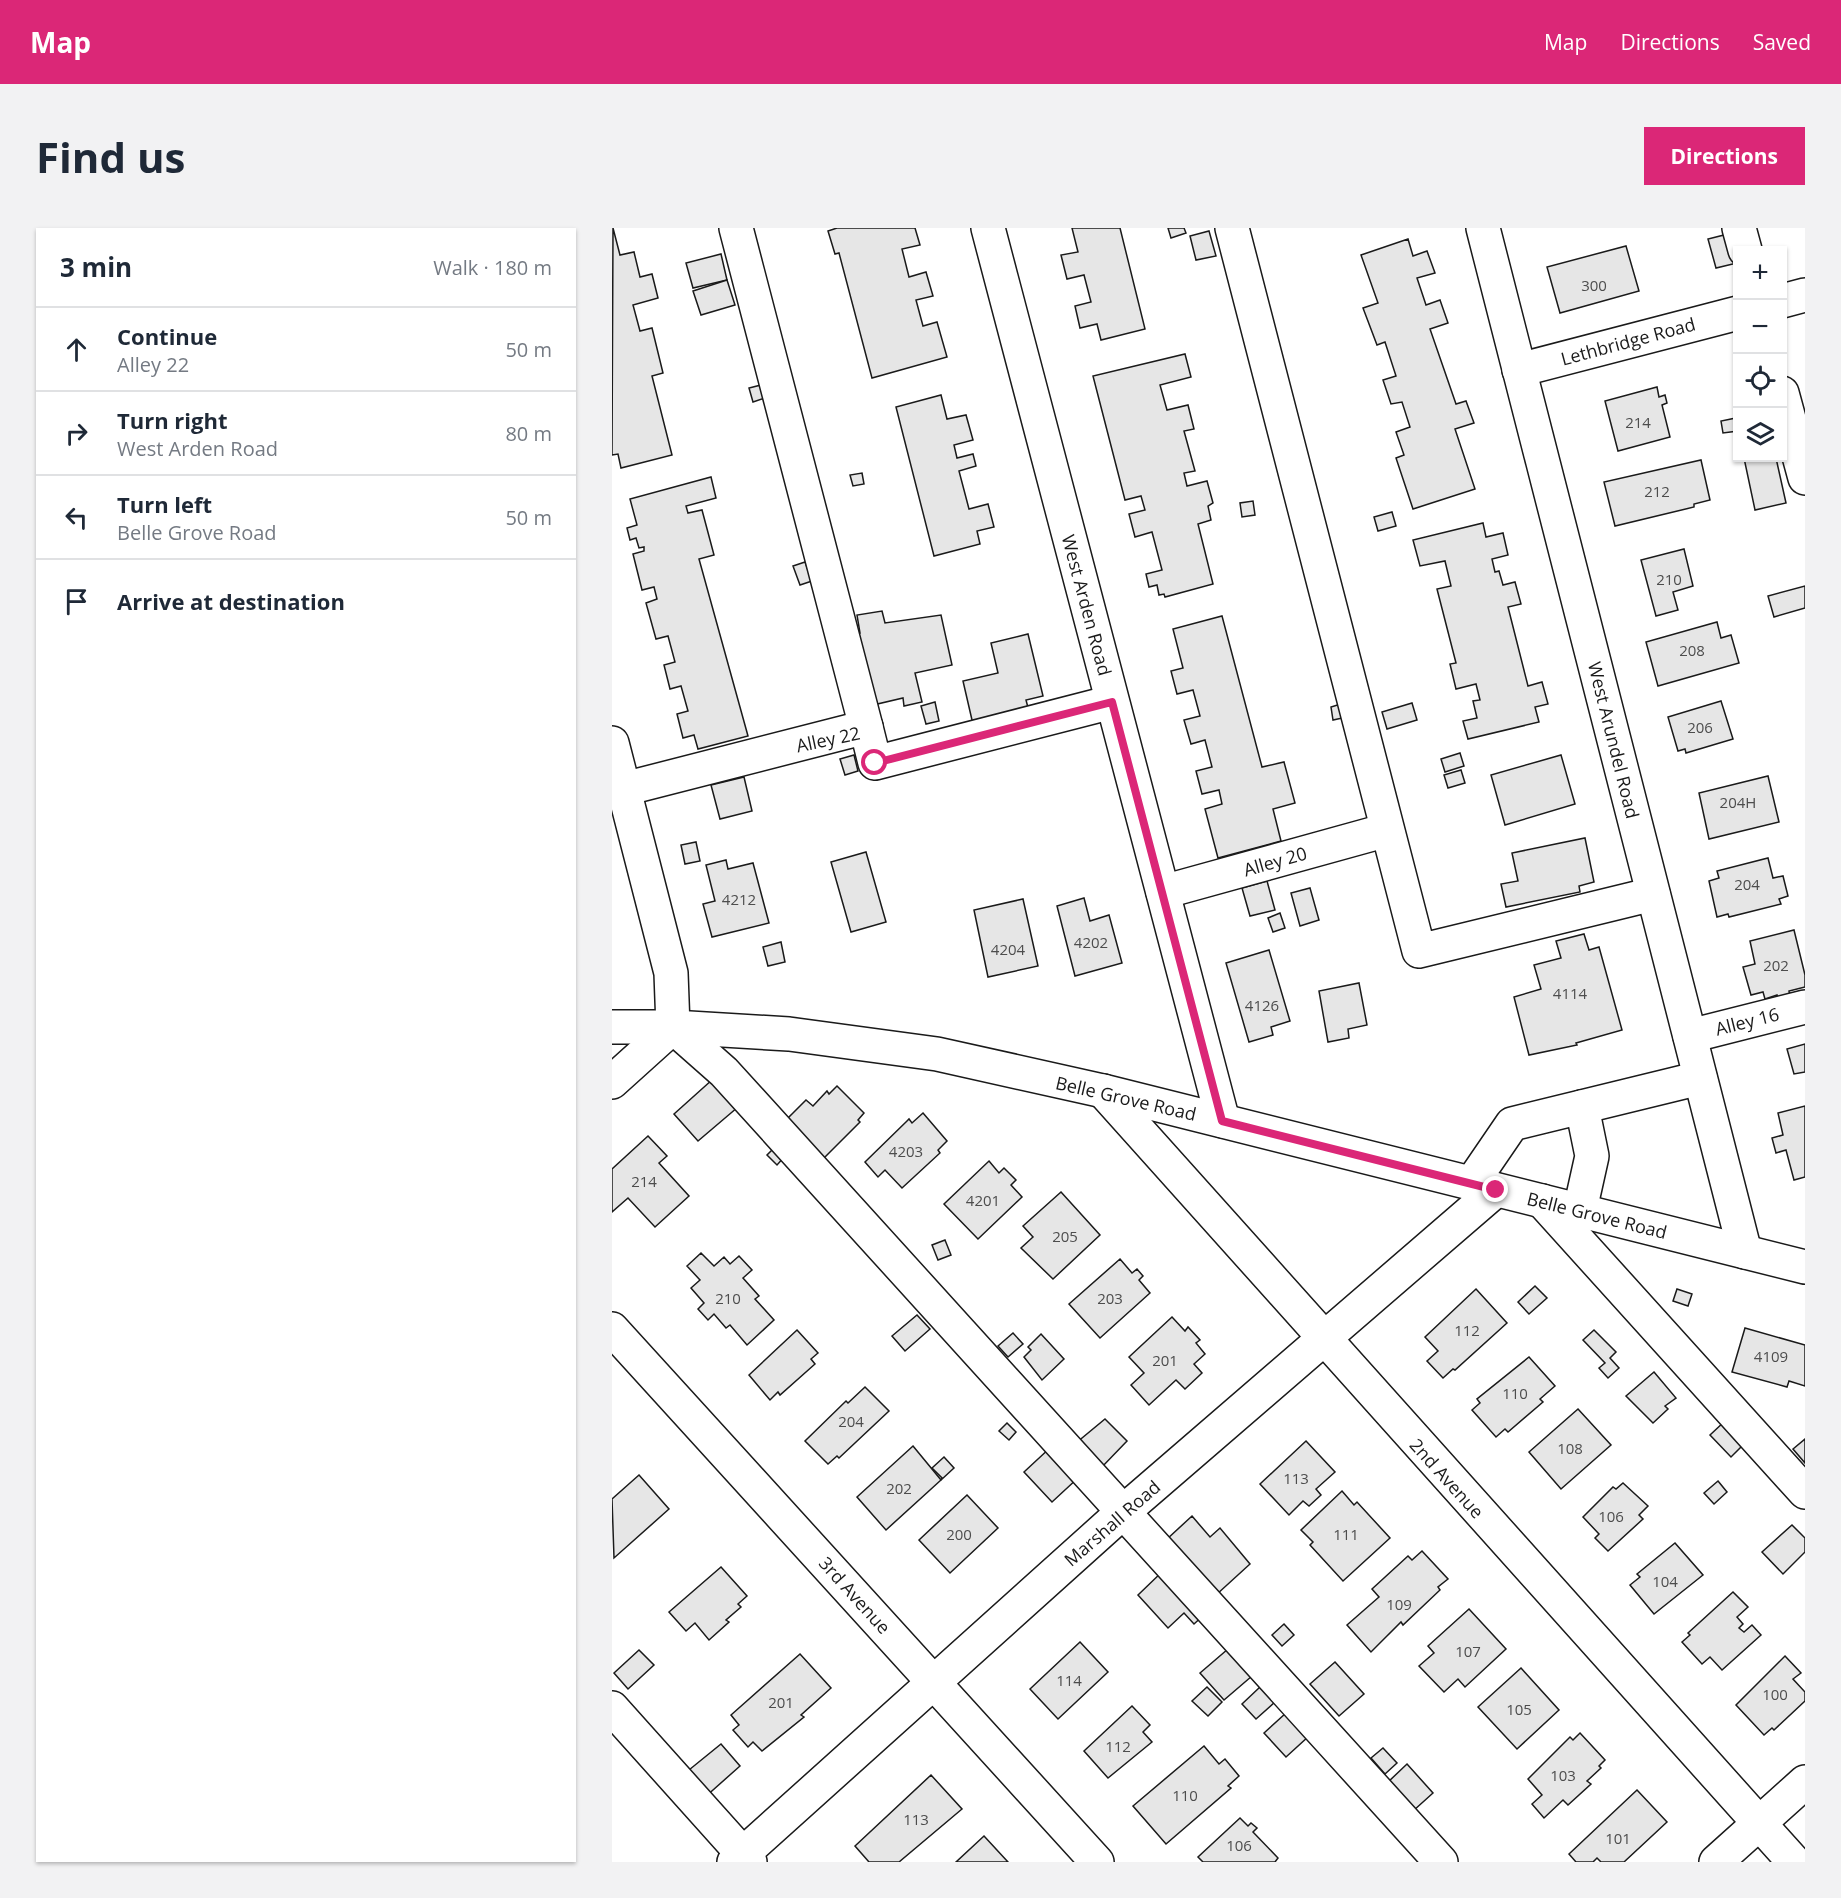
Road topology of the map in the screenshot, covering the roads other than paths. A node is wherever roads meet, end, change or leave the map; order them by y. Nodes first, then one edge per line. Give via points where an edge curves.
1 (736, 228) edge
2 (988, 228) edge
3 (1232, 228) edge
4 (1483, 228) edge
5 (1739, 228) edge
6 (1744, 246) edge
7 (1805, 295) edge
8 (1786, 300) edge
9 (1733, 314) edge
10 (1519, 370) junction
11 (1786, 408) edge
12 (1805, 478) edge
13 (1112, 702) junction
14 (866, 727) junction
15 (612, 743) edge
16 (624, 789) junction
17 (1387, 830) junction
18 (1163, 892) junction
19 (1653, 894) junction
20 (1805, 1006) edge
21 (612, 1027) edge
22 (673, 1027) junction
23 (1690, 1036) junction
24 (1700, 1078) junction
25 (612, 1082) edge
26 (1102, 1091) junction
27 (1582, 1107) junction
28 (1222, 1121) junction
29 (1483, 1187) junction
30 (1542, 1201) junction
31 (1580, 1210) junction
32 (1745, 1252) junction
33 (1805, 1267) edge
34 (612, 1329) edge
35 (1324, 1341) junction
36 (1805, 1492) edge
37 (1123, 1512) junction
38 (934, 1683) junction
39 (612, 1708) edge
40 (1805, 1782) edge
41 (1759, 1823) junction
42 (743, 1859) edge
43 (1097, 1862) edge
44 (1441, 1862) edge
45 (1716, 1862) edge
46 (1794, 1862) edge

1 - 14 street
2 - 13 street, West Arden Road
3 - 17 street
4 - 10 street, West Arundel Road
5 - 6 street
7 - 8 street
9 - 10 street, Lethbridge Road
10 - 19 street, West Arundel Road
11 - 12 street
13 - 14 street, Alley 22 via 875,763
13 - 18 street, West Arden Road
14 - 16 street, Alley 22
15 - 16 street
16 - 22 street via 672,974
17 - 18 street, Alley 20
17 - 19 street via 1419,951
18 - 28 street, West Arden Road
19 - 23 street, West Arundel Road
20 - 23 street, Alley 16
21 - 22 street, Belle Grove Road
22 - 25 street
22 - 26 street, Belle Grove Road via 789,1034 937,1054
22 - 37 street via 724,1072
23 - 24 street, West Arundel Road
24 - 27 street, Marshall Road
24 - 32 street, West Arundel Road
26 - 28 street, Belle Grove Road
26 - 35 street, 2nd Avenue
27 - 29 street, Marshall Road via 1512,1124
27 - 31 street via 1592,1156
28 - 29 street, Belle Grove Road
29 - 30 street, Belle Grove Road
29 - 35 street, Marshall Road
30 - 31 street, Belle Grove Road
30 - 36 street
31 - 32 street, Belle Grove Road
32 - 33 street, Belle Grove Road
34 - 38 street, 3rd Avenue
35 - 37 street, Marshall Road
35 - 41 street, 2nd Avenue
37 - 38 street, Marshall Road
37 - 44 street
38 - 42 street, Marshall Road
38 - 43 street, 3rd Avenue
39 - 42 street
40 - 41 street
41 - 45 street
41 - 46 street, 2nd Avenue

